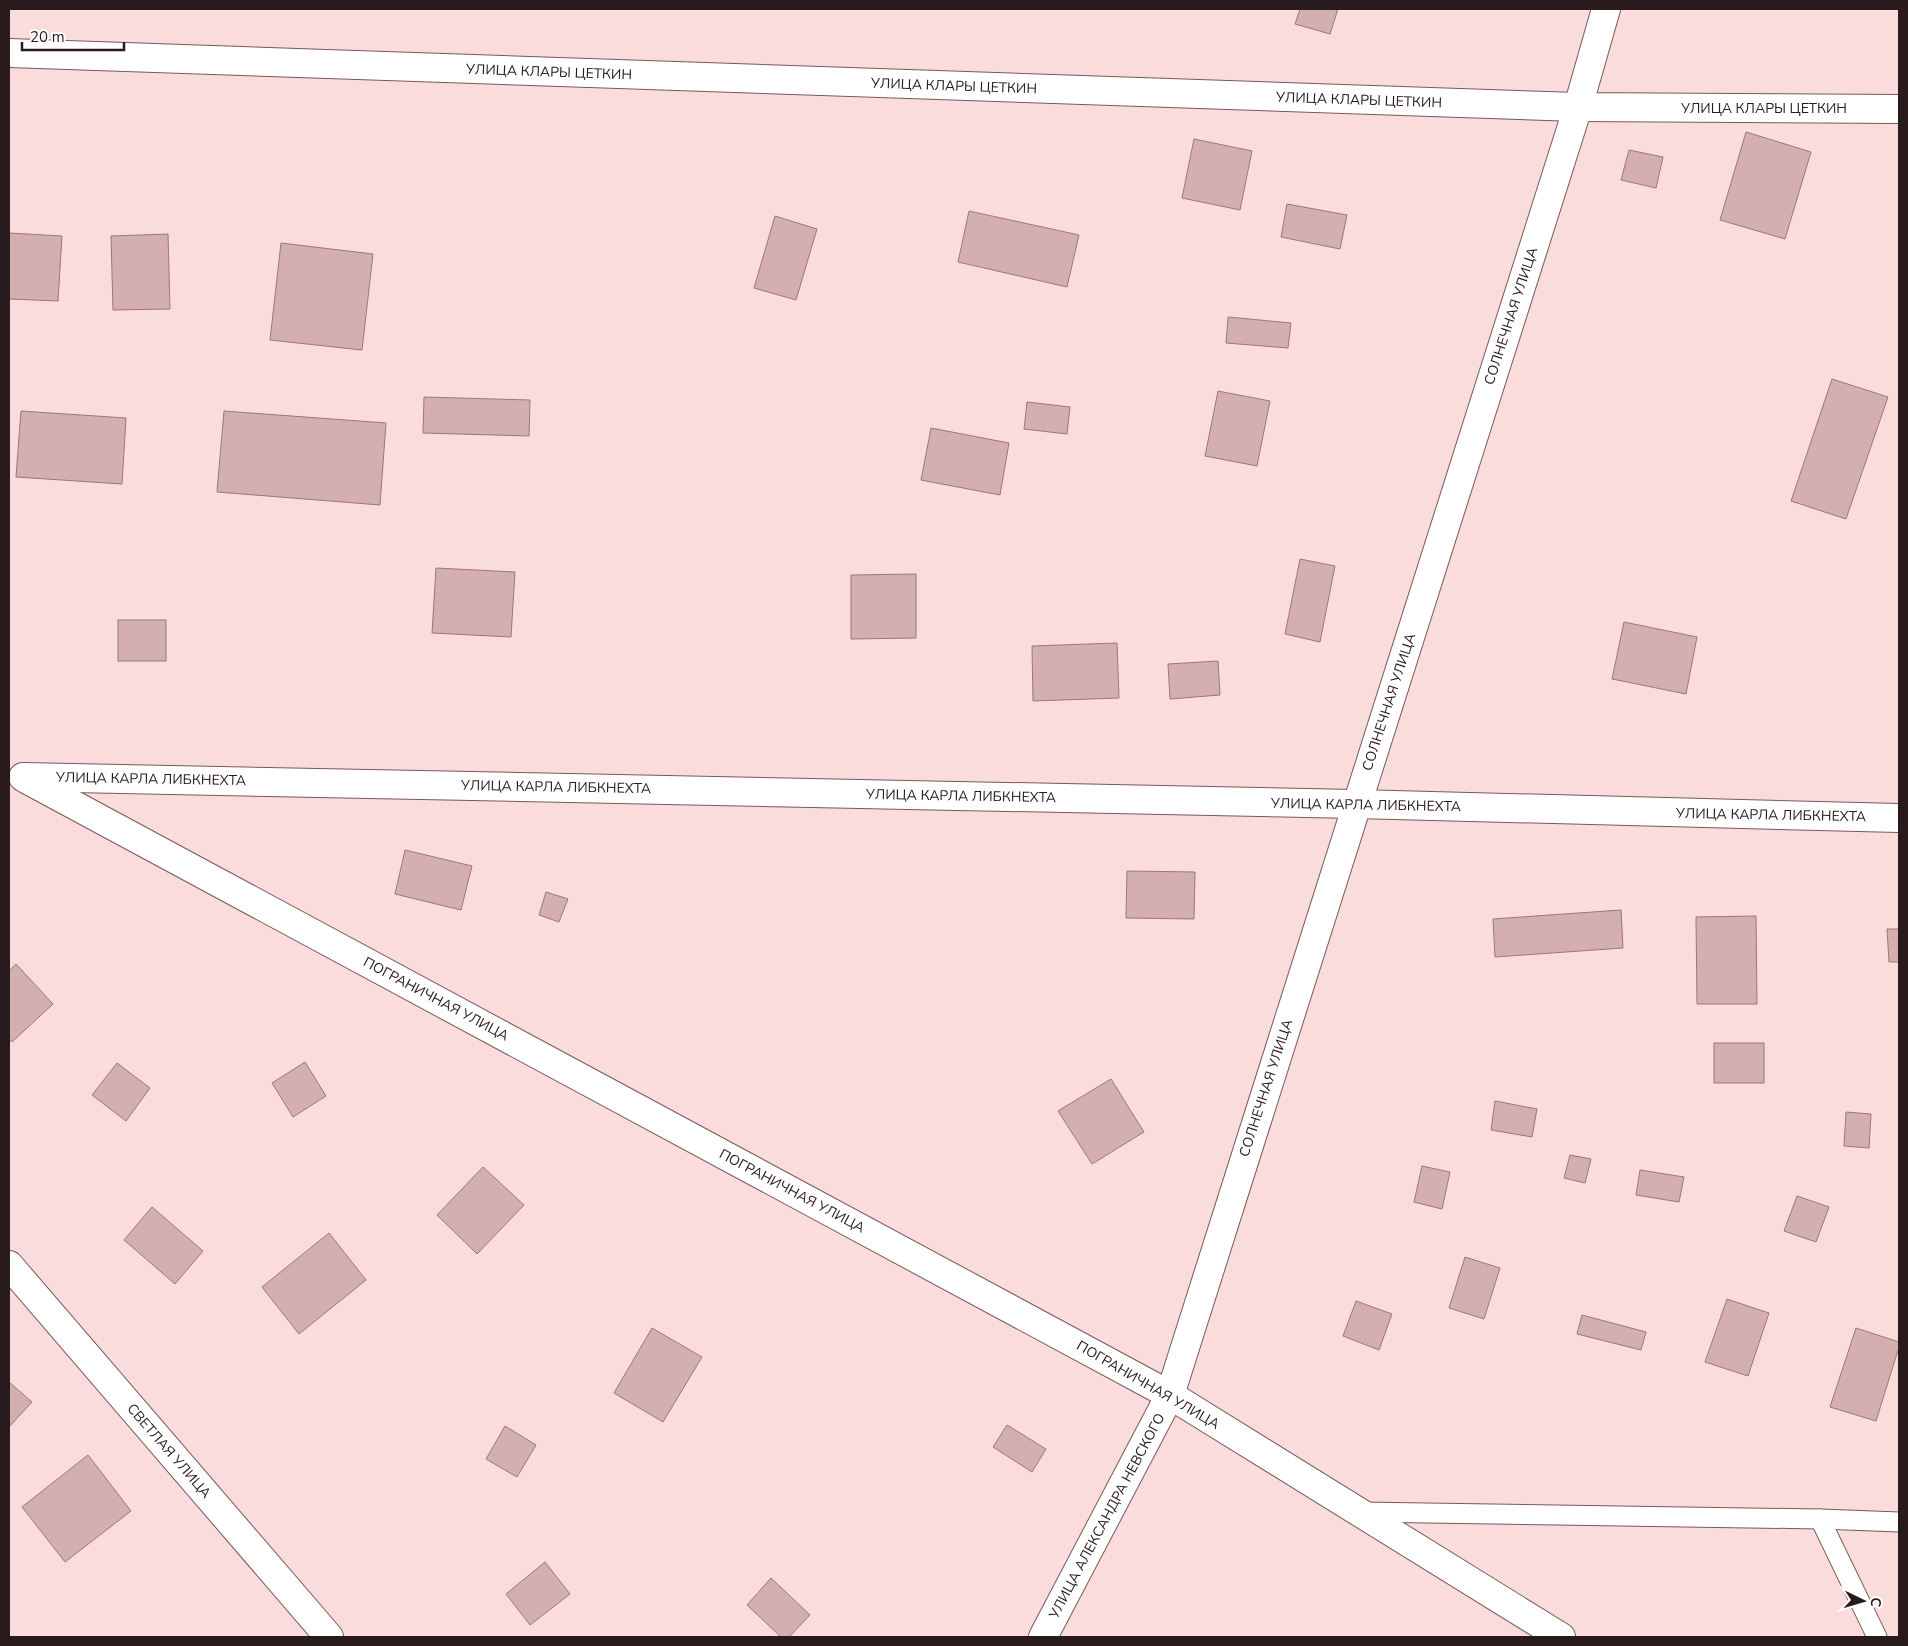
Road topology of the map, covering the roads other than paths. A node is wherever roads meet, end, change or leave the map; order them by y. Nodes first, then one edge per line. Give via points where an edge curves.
1 (1606, 9) edge
2 (9, 53) edge
3 (1578, 107) junction
4 (1899, 109) edge
5 (16, 774) edge
6 (1356, 804) junction
7 (1899, 818) edge
8 (9, 1266) edge
9 (1170, 1394) junction
10 (1359, 1512) junction
11 (1820, 1519) junction
12 (1899, 1522) edge
13 (329, 1637) edge
14 (1043, 1637) edge
15 (1561, 1637) edge
16 (1877, 1637) edge

1 - 3 street, СОЛНЕЧНАЯ УЛИЦА
2 - 3 street, УЛИЦА КЛАРЫ ЦЕТКИН
3 - 4 street, УЛИЦА КЛАРЫ ЦЕТКИН
3 - 6 street, СОЛНЕЧНАЯ УЛИЦА
5 - 6 street, УЛИЦА КАРЛА ЛИБКНЕХТА
5 - 9 street, ПОГРАНИЧНАЯ УЛИЦА
6 - 7 street, УЛИЦА КАРЛА ЛИБКНЕХТА
6 - 9 street, СОЛНЕЧНАЯ УЛИЦА
8 - 13 street, СВЕТЛАЯ УЛИЦА
9 - 10 street, ПОГРАНИЧНАЯ УЛИЦА
9 - 14 street, УЛИЦА АЛЕКСАНДРА НЕВСКОГО
10 - 11 lane
10 - 15 street, ПОГРАНИЧНАЯ УЛИЦА
11 - 12 lane
11 - 16 lane

